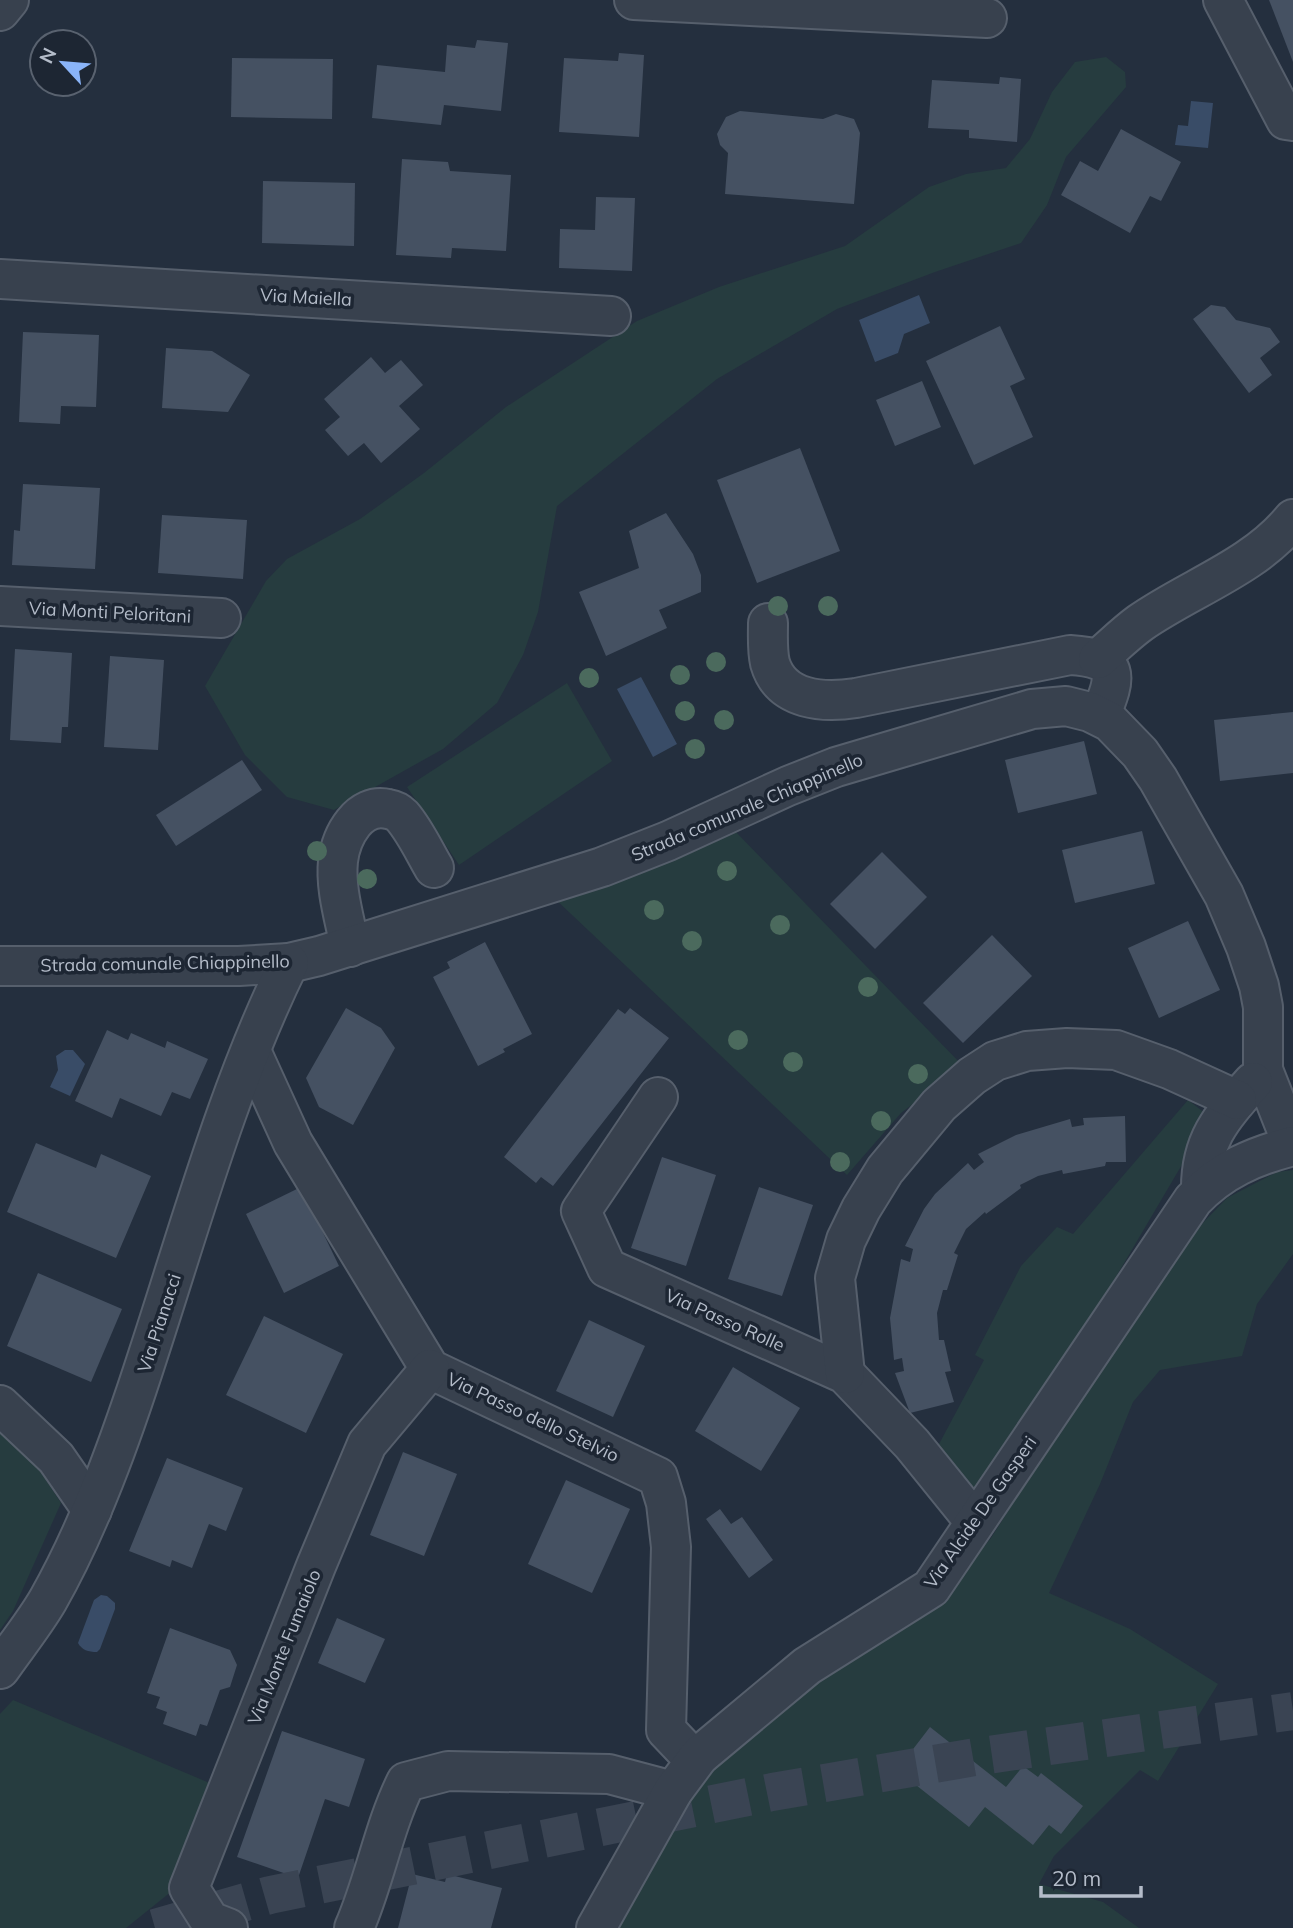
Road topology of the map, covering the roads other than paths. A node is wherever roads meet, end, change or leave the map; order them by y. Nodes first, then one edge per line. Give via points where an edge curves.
1 (9, 0) edge
2 (634, 0) edge
3 (1223, 0) edge
4 (0, 10) edge
5 (987, 18) dead end
6 (1293, 121) edge
7 (0, 279) edge
8 (611, 316) dead end
9 (1293, 519) edge
10 (0, 606) edge
11 (220, 618) dead end
12 (768, 623) dead end
13 (1098, 659) junction
14 (1100, 716) junction
15 (434, 868) dead end
16 (349, 947) junction
17 (289, 963) junction
18 (0, 966) edge
19 (251, 1051) junction
20 (1263, 1070) junction
21 (658, 1097) dead end
22 (1237, 1100) junction
23 (1293, 1146) edge
24 (1201, 1191) junction
25 (430, 1369) junction
26 (845, 1374) junction
27 (0, 1405) edge
28 (92, 1510) junction
29 (975, 1522) junction
30 (0, 1669) edge
31 (699, 1756) junction
32 (673, 1790) junction
33 (229, 1928) edge
34 (354, 1928) edge
35 (596, 1928) edge

1 - 4 street
2 - 5 street
3 - 6 street via 1286,120
7 - 8 street, Via Maiella
9 - 13 street via 1258,552 1139,624
10 - 11 street, Via Monti Peloritani
12 - 13 street via 774,673 792,691 818,700 856,698 1051,657
13 - 14 street via 1113,681
14 - 16 street, Strada comunale Chiappinello via 1066,706 1032,709 868,756 602,867
14 - 20 street, Strada comunale Chiappinello via 1119,730 1149,766 1224,895 1259,986 1264,1016
15 - 16 street via 396,811 381,807 366,811 352,824 338,861
16 - 17 street, Strada comunale Chiappinello
17 - 18 street, Strada comunale Chiappinello
17 - 19 street, Via Pianacci
19 - 25 street, Via Passo dello Stelvio via 293,1143
19 - 28 street, Via Pianacci via 130,1412
20 - 22 street
20 - 23 street, Strada comunale Chiappinello
21 - 26 street, Via Passo Rolle via 581,1211 607,1268
22 - 24 street via 1202,1159
22 - 26 street via 1116,1050 1027,1051 995,1061 972,1076 939,1105 885,1170 846,1240 835,1278
23 - 24 street, Via Alcide De Gasperi via 1237,1165
24 - 29 street, Via Alcide De Gasperi
25 - 31 street, Via Passo dello Stelvio via 658,1477 671,1547 666,1730 685,1750
25 - 33 street, Via Monte Fumaiolo via 367,1444 189,1888 210,1921
26 - 29 street, Via Passo Rolle via 912,1444
27 - 28 street via 56,1458
28 - 30 street, Via Pianacci via 48,1600
29 - 31 street, Via Alcide De Gasperi via 931,1588 807,1666
31 - 32 street, Via Alcide De Gasperi
32 - 34 street via 609,1774 448,1771 406,1782
32 - 35 street, Via Alcide De Gasperi

